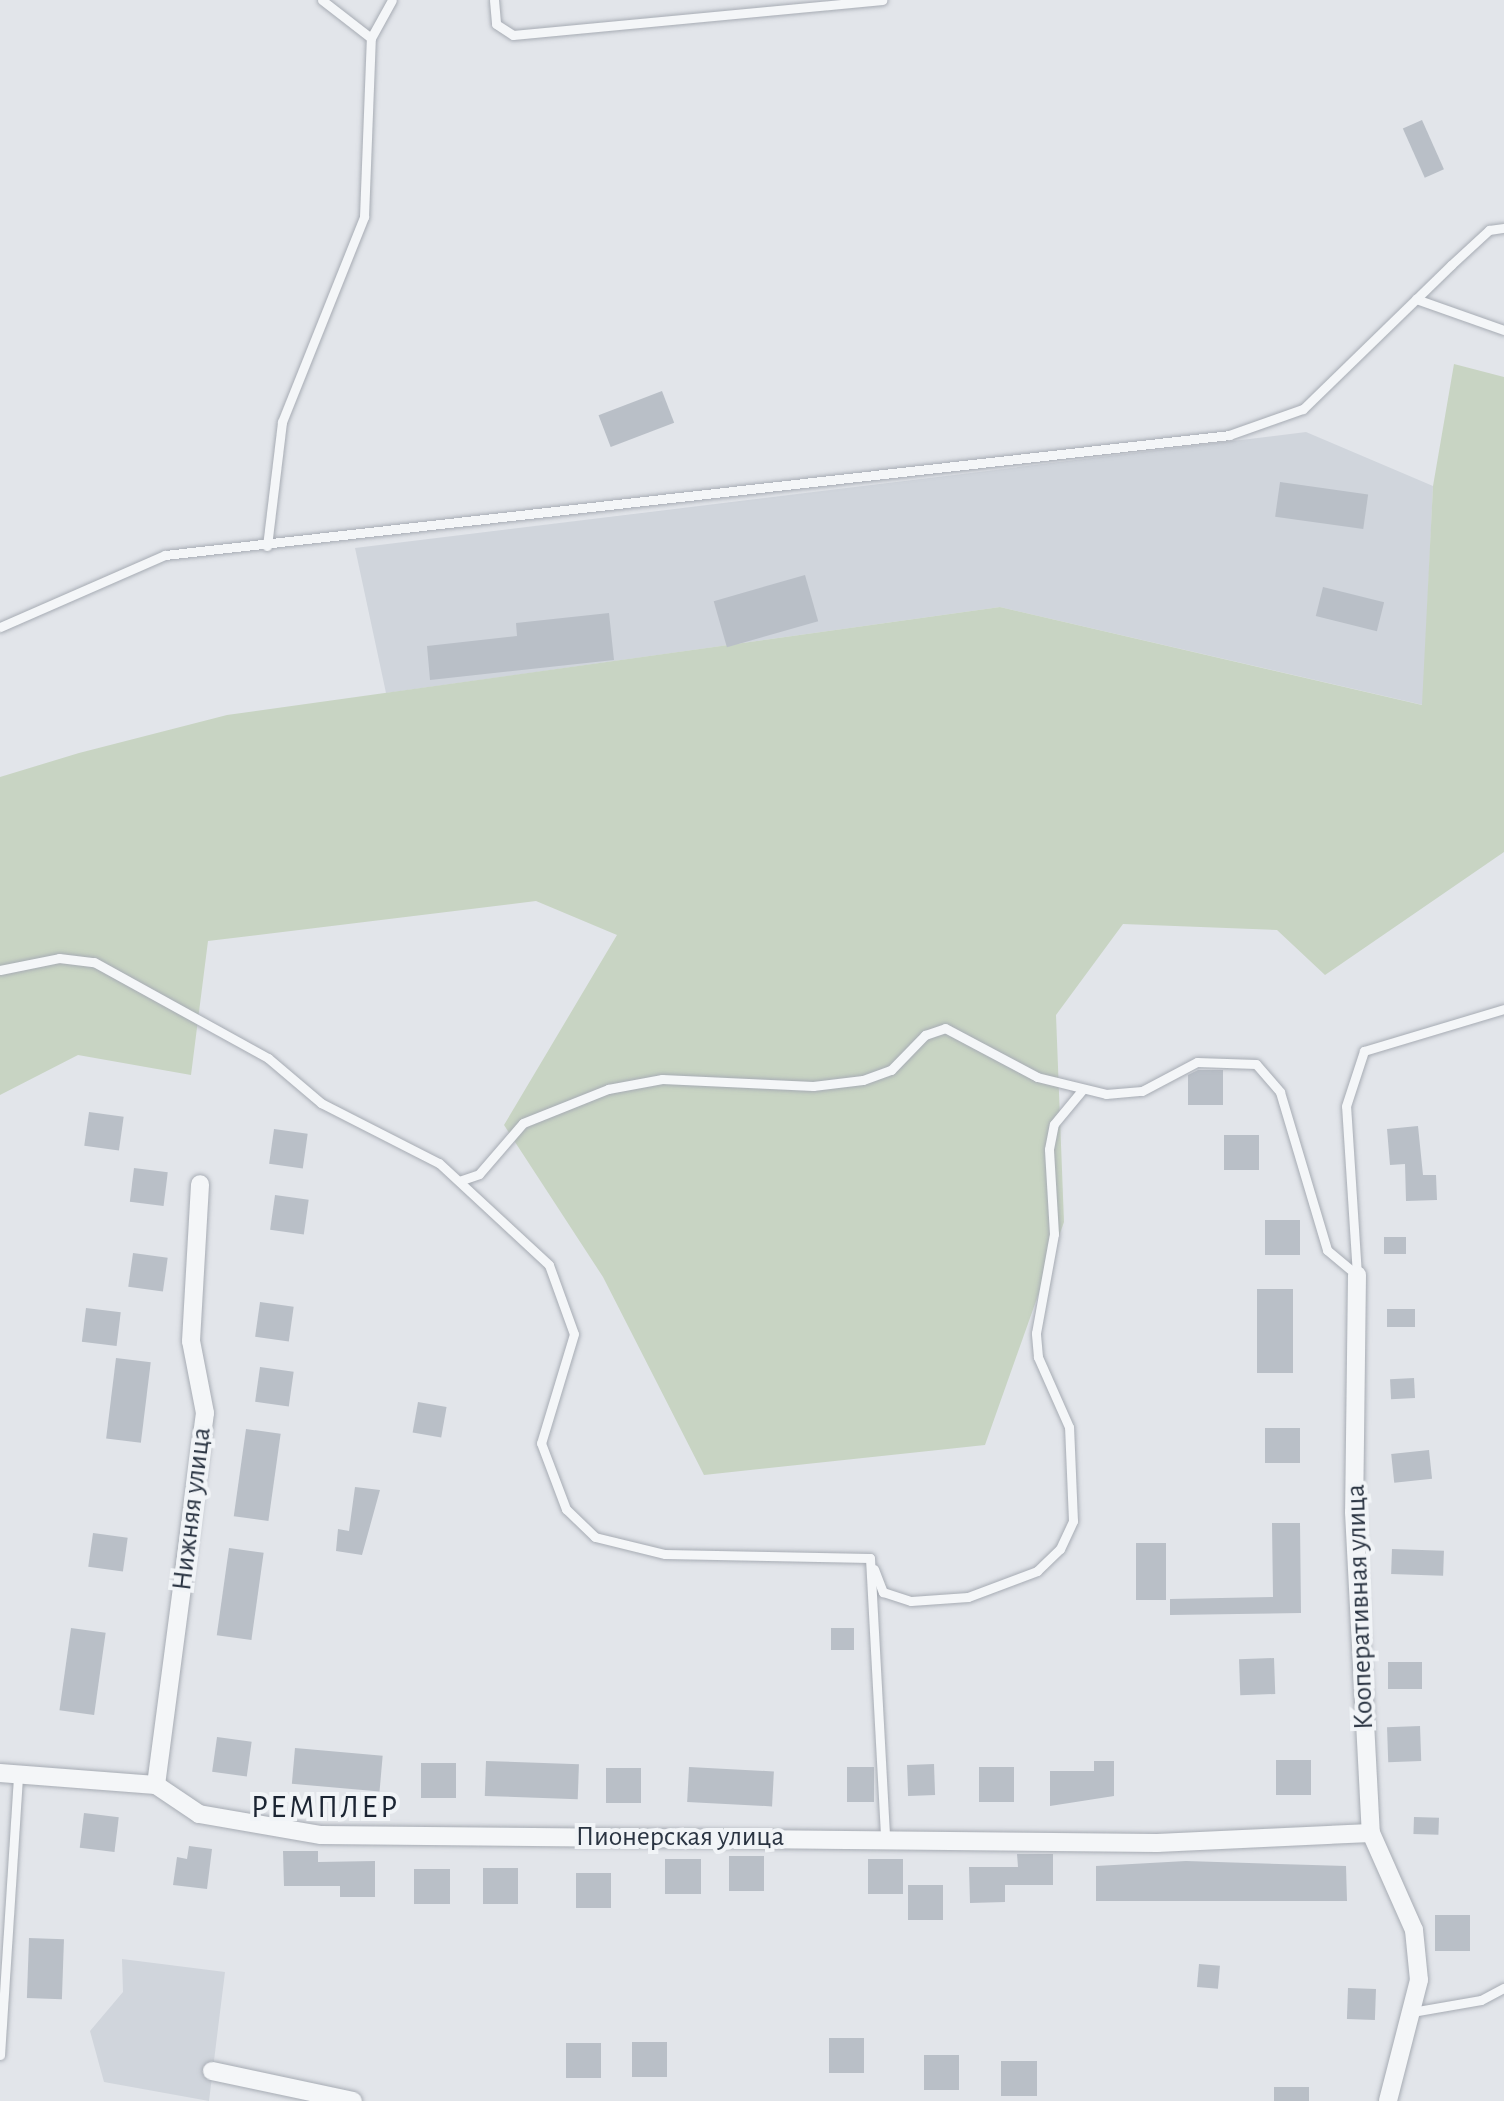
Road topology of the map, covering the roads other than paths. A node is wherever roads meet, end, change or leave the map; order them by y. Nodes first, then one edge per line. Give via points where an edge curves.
1 (322, 0) edge
2 (392, 0) edge
3 (494, 0) edge
4 (882, 0) edge
5 (371, 38) junction
6 (1504, 228) edge
7 (1416, 299) junction
8 (1504, 330) edge
9 (267, 546) junction
10 (0, 627) edge
11 (0, 970) edge
12 (1504, 1009) edge
13 (1083, 1089) junction
14 (459, 1181) junction
15 (200, 1184) dead end
16 (1357, 1275) junction
17 (870, 1558) junction
18 (9, 1774) edge
19 (156, 1785) junction
20 (1371, 1833) junction
21 (885, 1838) junction
22 (1504, 1988) edge
23 (1412, 2012) junction
24 (0, 2055) edge
25 (212, 2071) dead end
26 (353, 2101) edge
27 (1388, 2101) edge

1 - 5 lane
2 - 5 lane
3 - 4 lane via 496,24 513,35
5 - 9 lane via 364,217 282,422
6 - 7 lane via 1489,230
7 - 8 lane
7 - 9 lane via 1303,409 1229,435
9 - 10 lane via 165,555
11 - 14 lane via 59,958 94,962 268,1058 321,1103 439,1163
12 - 16 lane via 1364,1051 1346,1106
13 - 14 lane via 1037,1077 945,1028 925,1035 891,1070 863,1080 813,1086 662,1079 608,1089 523,1123 479,1174
13 - 16 lane via 1142,1091 1197,1062 1234,1060 1263,1069 1280,1092 1327,1250
13 - 17 lane via 1054,1124 1049,1149 1054,1234 1036,1333 1075,1460 1066,1535 1037,1571 938,1602 883,1592
14 - 17 lane via 549,1265 569,1304 572,1358 545,1416 541,1443 566,1509 595,1537 665,1554
15 - 19 street, Нижняя улица via 191,1341 205,1413
16 - 20 street, Кооперативная улица via 1354,1512
17 - 21 lane
18 - 19 street, Пионерская улица
18 - 24 lane
19 - 21 street, Пионерская улица via 199,1814 321,1835
20 - 21 street, Пионерская улица via 1157,1843
20 - 23 street, Кооперативная улица via 1414,1930 1419,1980
22 - 23 lane via 1481,2000
23 - 27 street, Кооперативная улица
25 - 26 street

